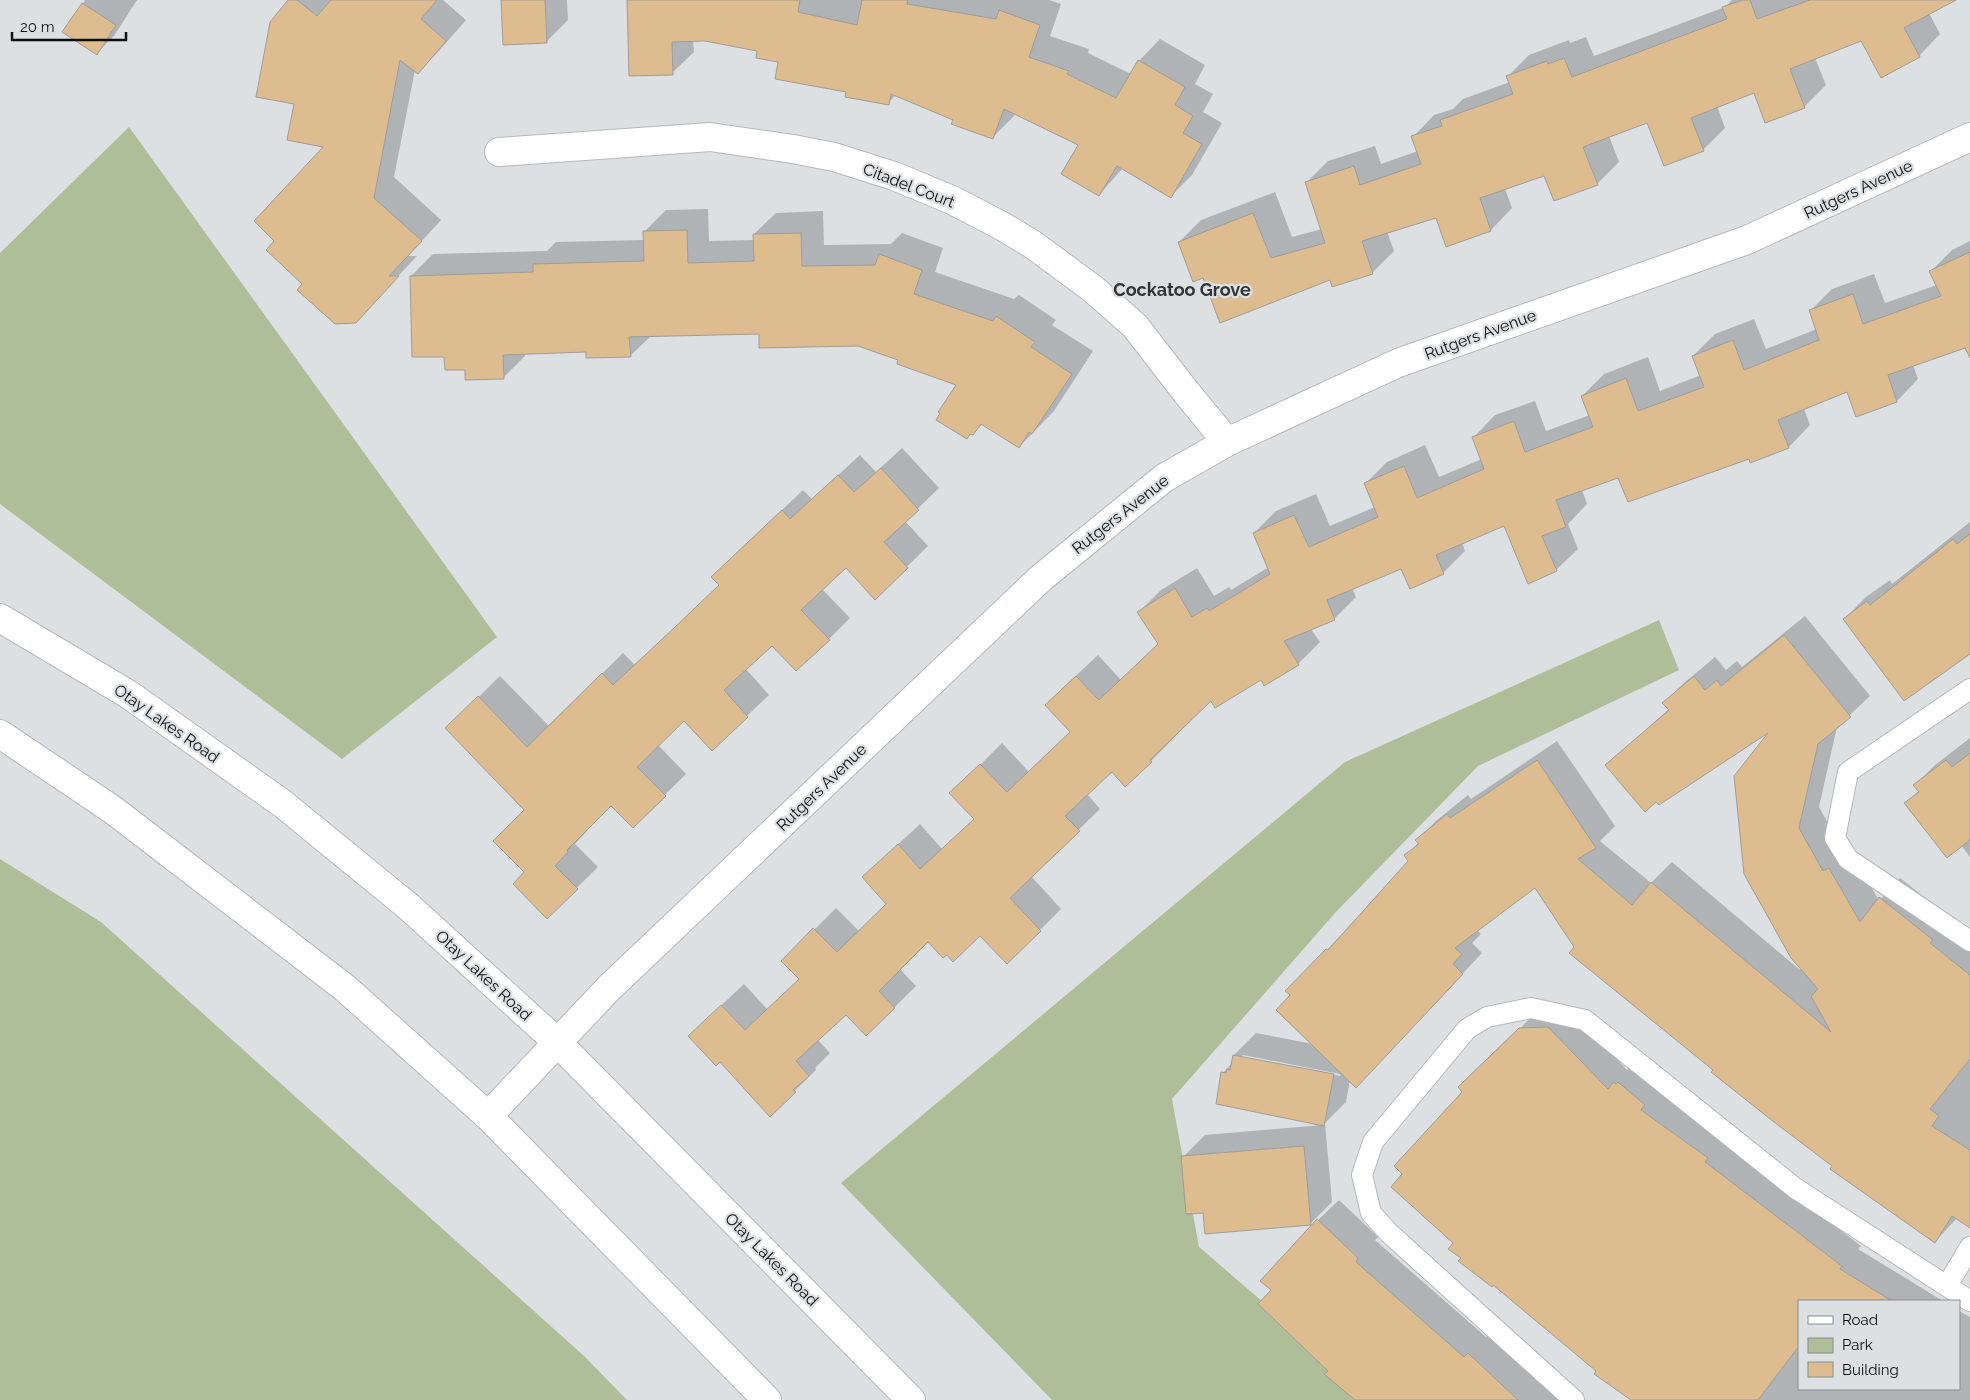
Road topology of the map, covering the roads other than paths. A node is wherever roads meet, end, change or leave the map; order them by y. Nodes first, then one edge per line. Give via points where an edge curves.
1 (1970, 137) edge
2 (499, 152) dead end
3 (1227, 442) junction
4 (0, 618) edge
5 (1970, 689) edge
6 (0, 734) edge
7 (1970, 941) edge
8 (557, 1042) junction
9 (488, 1116) junction
10 (1970, 1248) edge
11 (1947, 1286) junction
12 (1970, 1301) edge
13 (767, 1400) edge
14 (911, 1400) edge
15 (1574, 1400) edge

1 - 3 main road, Rutgers Avenue via 1747,240 1398,363
2 - 3 main road, Citadel Court via 710,138 792,149 894,176 952,200 1002,226 1093,289 1135,326
3 - 8 main road, Rutgers Avenue via 1164,478 1041,578 609,988
4 - 8 main road, Otay Lakes Road via 128,694 283,804 409,907
5 - 7 lane via 1848,772 1835,838 1848,859
6 - 9 main road via 113,810 345,988
8 - 9 main road, Rutgers Avenue
8 - 14 main road, Otay Lakes Road
9 - 13 main road
10 - 11 lane
11 - 12 lane
11 - 15 lane via 1796,1188 1585,1020 1531,1008 1487,1017 1467,1029 1373,1142 1362,1175 1370,1213

